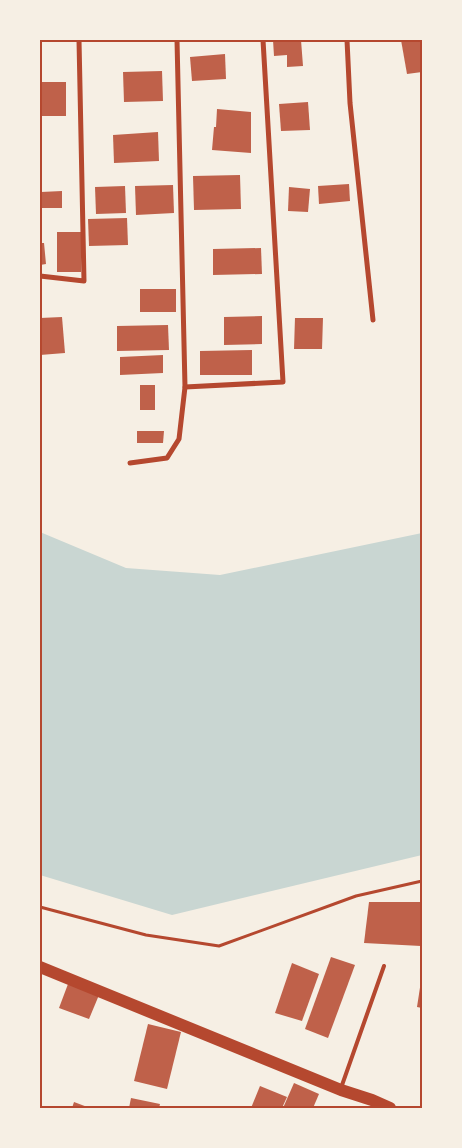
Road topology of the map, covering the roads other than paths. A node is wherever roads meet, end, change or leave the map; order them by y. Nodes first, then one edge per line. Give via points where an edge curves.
1 (79, 40) edge
2 (177, 40) edge
3 (264, 40) edge
4 (348, 40) edge
5 (40, 276) edge
6 (372, 320) dead end
7 (185, 386) junction
8 (130, 463) dead end
9 (384, 966) dead end
10 (40, 967) edge
11 (340, 1090) junction
12 (372, 1104) edge
13 (390, 1108) edge

1 - 5 street via 84,281
2 - 7 street
3 - 7 street via 283,382
4 - 6 street via 350,103
7 - 8 street via 178,439 167,458
9 - 11 lane
10 - 11 main road
11 - 12 main road
12 - 13 main road

